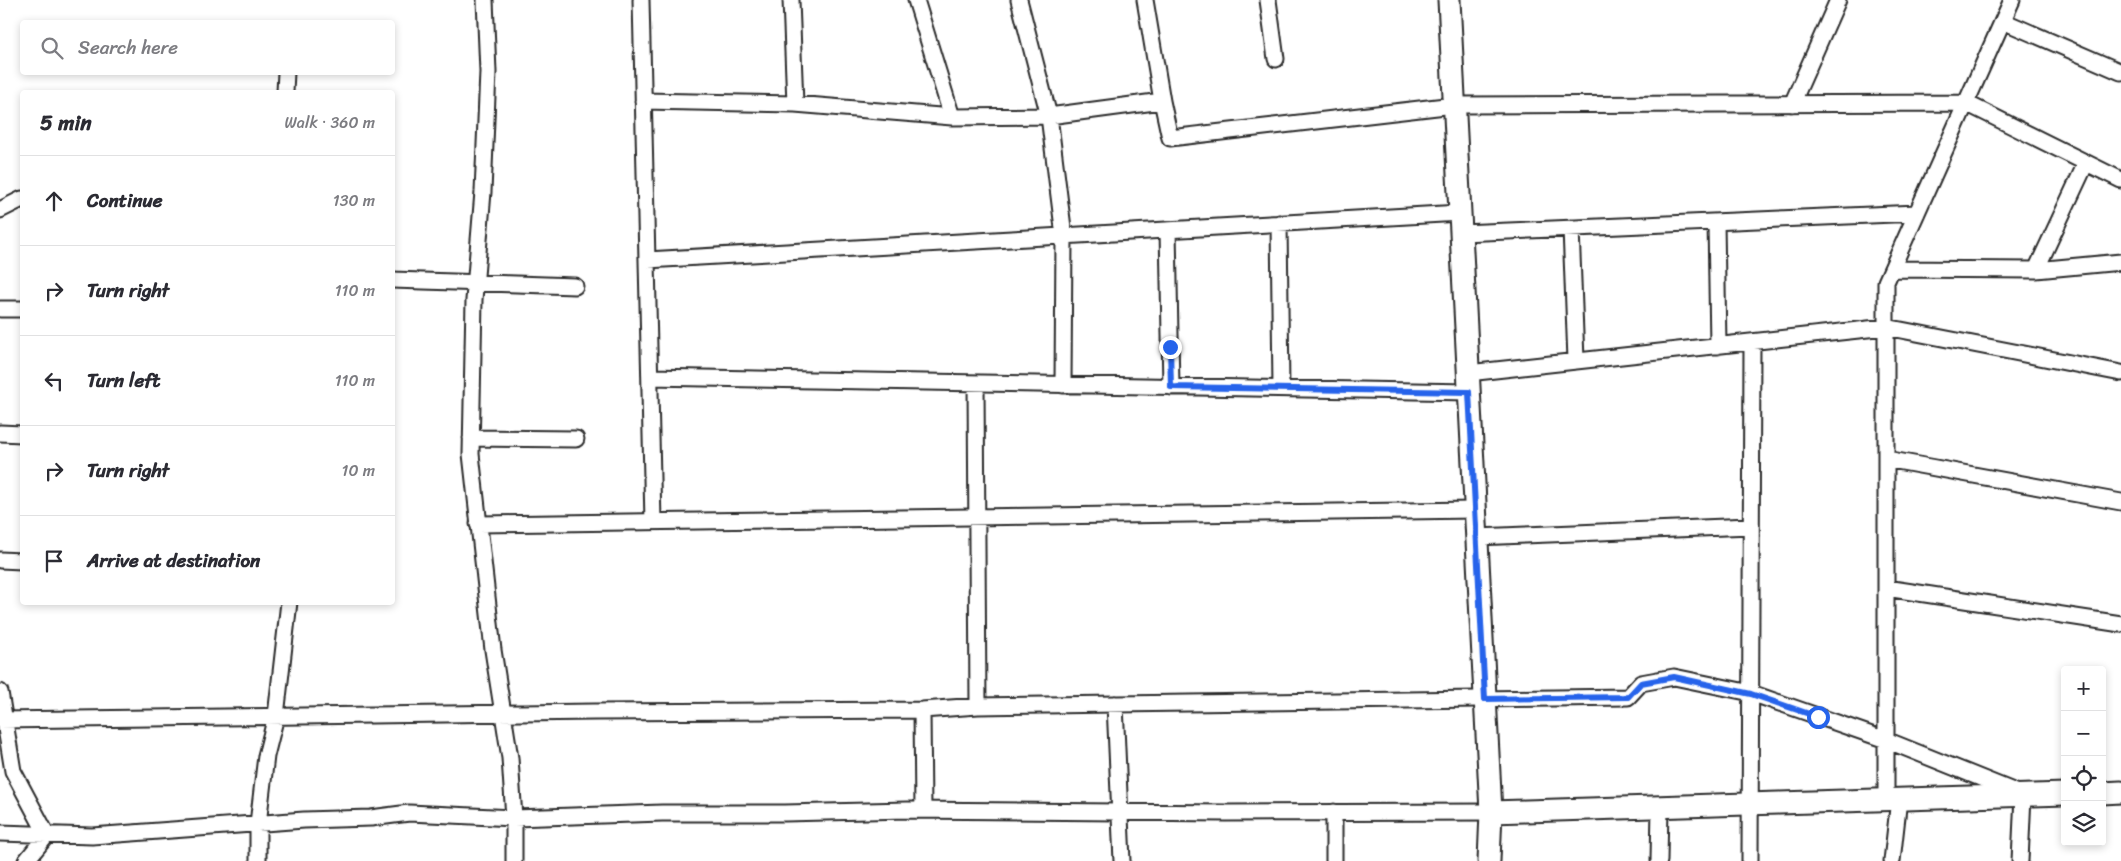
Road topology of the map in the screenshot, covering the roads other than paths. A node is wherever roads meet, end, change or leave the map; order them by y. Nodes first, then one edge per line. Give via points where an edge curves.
1 (485, 0) edge
2 (641, 0) edge
3 (790, 0) edge
4 (916, 0) edge
5 (1019, 0) edge
6 (1145, 0) edge
7 (1268, 0) edge
8 (1449, 0) edge
9 (1838, 0) edge
10 (2012, 0) edge
11 (2003, 21) junction
12 (1276, 59) dead end
13 (2121, 72) edge
14 (286, 75) edge
15 (285, 90) edge
16 (643, 101) junction
17 (1162, 101) junction
18 (1966, 103) junction
19 (795, 104) junction
20 (1792, 104) junction
21 (1454, 105) junction
22 (1049, 116) junction
23 (952, 117) junction
24 (2086, 163) junction
25 (2121, 180) edge
26 (20, 200) edge
27 (0, 210) edge
28 (1917, 213) junction
29 (1716, 222) junction
30 (1279, 223) junction
31 (1460, 223) junction
32 (1571, 228) junction
33 (1168, 230) junction
34 (1064, 236) junction
35 (647, 260) junction
36 (2121, 262) edge
37 (1893, 269) junction
38 (2036, 270) junction
39 (395, 280) edge
40 (475, 284) junction
41 (575, 286) dead end
42 (0, 309) edge
43 (20, 309) edge
44 (1886, 327) junction
45 (1752, 342) junction
46 (1718, 346) junction
47 (1576, 360) junction
48 (2121, 373) edge
49 (650, 378) junction
50 (1468, 382) junction
51 (976, 383) junction
52 (1063, 385) junction
53 (1171, 387) junction
54 (1281, 388) junction
55 (0, 433) edge
56 (20, 434) edge
57 (471, 438) junction
58 (576, 439) dead end
59 (1886, 459) junction
60 (2121, 502) edge
61 (1475, 510) junction
62 (977, 518) junction
63 (653, 522) junction
64 (478, 524) junction
65 (1751, 526) junction
66 (1477, 537) junction
67 (0, 560) edge
68 (20, 561) edge
69 (1886, 588) junction
70 (289, 605) edge
71 (2121, 624) edge
72 (0, 692) edge
73 (1751, 694) junction
74 (1485, 699) junction
75 (1115, 704) junction
76 (978, 706) junction
77 (922, 710) junction
78 (503, 713) junction
79 (276, 716) junction
80 (3, 720) edge
81 (1886, 740) junction
82 (2121, 792) edge
83 (2106, 793) edge
84 (2061, 794) edge
85 (2023, 795) junction
86 (1893, 799) junction
87 (1750, 804) junction
88 (1660, 807) junction
89 (923, 810) junction
90 (1120, 811) junction
91 (1334, 812) junction
92 (1490, 812) junction
93 (514, 818) junction
94 (258, 824) junction
95 (0, 833) edge
96 (47, 835) junction
97 (26, 861) edge
98 (258, 861) edge
99 (514, 861) edge
100 (1122, 861) edge
101 (1334, 861) edge
102 (1490, 861) edge
103 (1659, 861) edge
104 (1750, 861) edge
105 (1892, 861) edge
106 (2020, 861) edge

1 - 40 street via 488,72
2 - 16 street
3 - 19 street
4 - 23 street
5 - 22 street
6 - 17 street
7 - 12 street
8 - 21 street
9 - 20 street
10 - 11 street
11 - 13 street
11 - 18 street
14 - 15 street
16 - 19 street
16 - 35 street
17 - 21 street via 1170,138
17 - 22 street
18 - 20 street
18 - 24 street
18 - 28 street
19 - 23 street
20 - 21 street
21 - 31 street
22 - 23 street
22 - 34 street
24 - 25 street
24 - 38 street
26 - 27 street
28 - 29 street
28 - 37 street
29 - 32 street
29 - 46 street
30 - 31 street
30 - 33 street
30 - 54 street
31 - 32 street
31 - 50 street
32 - 47 street
33 - 34 street
33 - 53 street
34 - 35 street
34 - 52 street
35 - 49 street
36 - 38 street
37 - 38 street
37 - 44 street via 1886,282
39 - 40 street
40 - 41 street
40 - 57 street
42 - 43 street
44 - 45 street
44 - 48 street
44 - 59 street
45 - 46 street
45 - 65 street
46 - 47 street
47 - 50 street
49 - 51 street
49 - 63 street
50 - 54 street
50 - 61 street
51 - 52 street
51 - 62 street
52 - 53 street
53 - 54 street
55 - 56 street
57 - 58 street
57 - 64 street
59 - 60 street
59 - 69 street
61 - 62 street
61 - 66 street
62 - 63 street
62 - 76 street
63 - 64 street
64 - 78 street via 492,650
65 - 66 street
65 - 73 street
66 - 74 street
67 - 68 street
69 - 71 street
69 - 81 street
70 - 79 street
72 - 80 street
73 - 74 street via 1674,677 1641,683 1628,697
73 - 81 street
73 - 87 street
74 - 75 street
74 - 92 street
75 - 76 street
75 - 90 street
76 - 77 street
77 - 78 street
77 - 89 street
78 - 79 street
78 - 93 street
79 - 80 street
79 - 94 street via 266,756
80 - 96 street via 13,771
81 - 85 street
81 - 86 street
82 - 83 street
84 - 85 street
85 - 86 street
85 - 106 street
86 - 87 street
86 - 105 street
87 - 88 street
87 - 104 street
88 - 92 street
88 - 103 street
89 - 90 street
89 - 93 street
90 - 91 street
90 - 100 street
91 - 92 street
91 - 101 street
92 - 102 street
93 - 94 street via 409,813
93 - 99 street
94 - 96 street via 92,836
94 - 98 street
95 - 96 street
96 - 97 street

